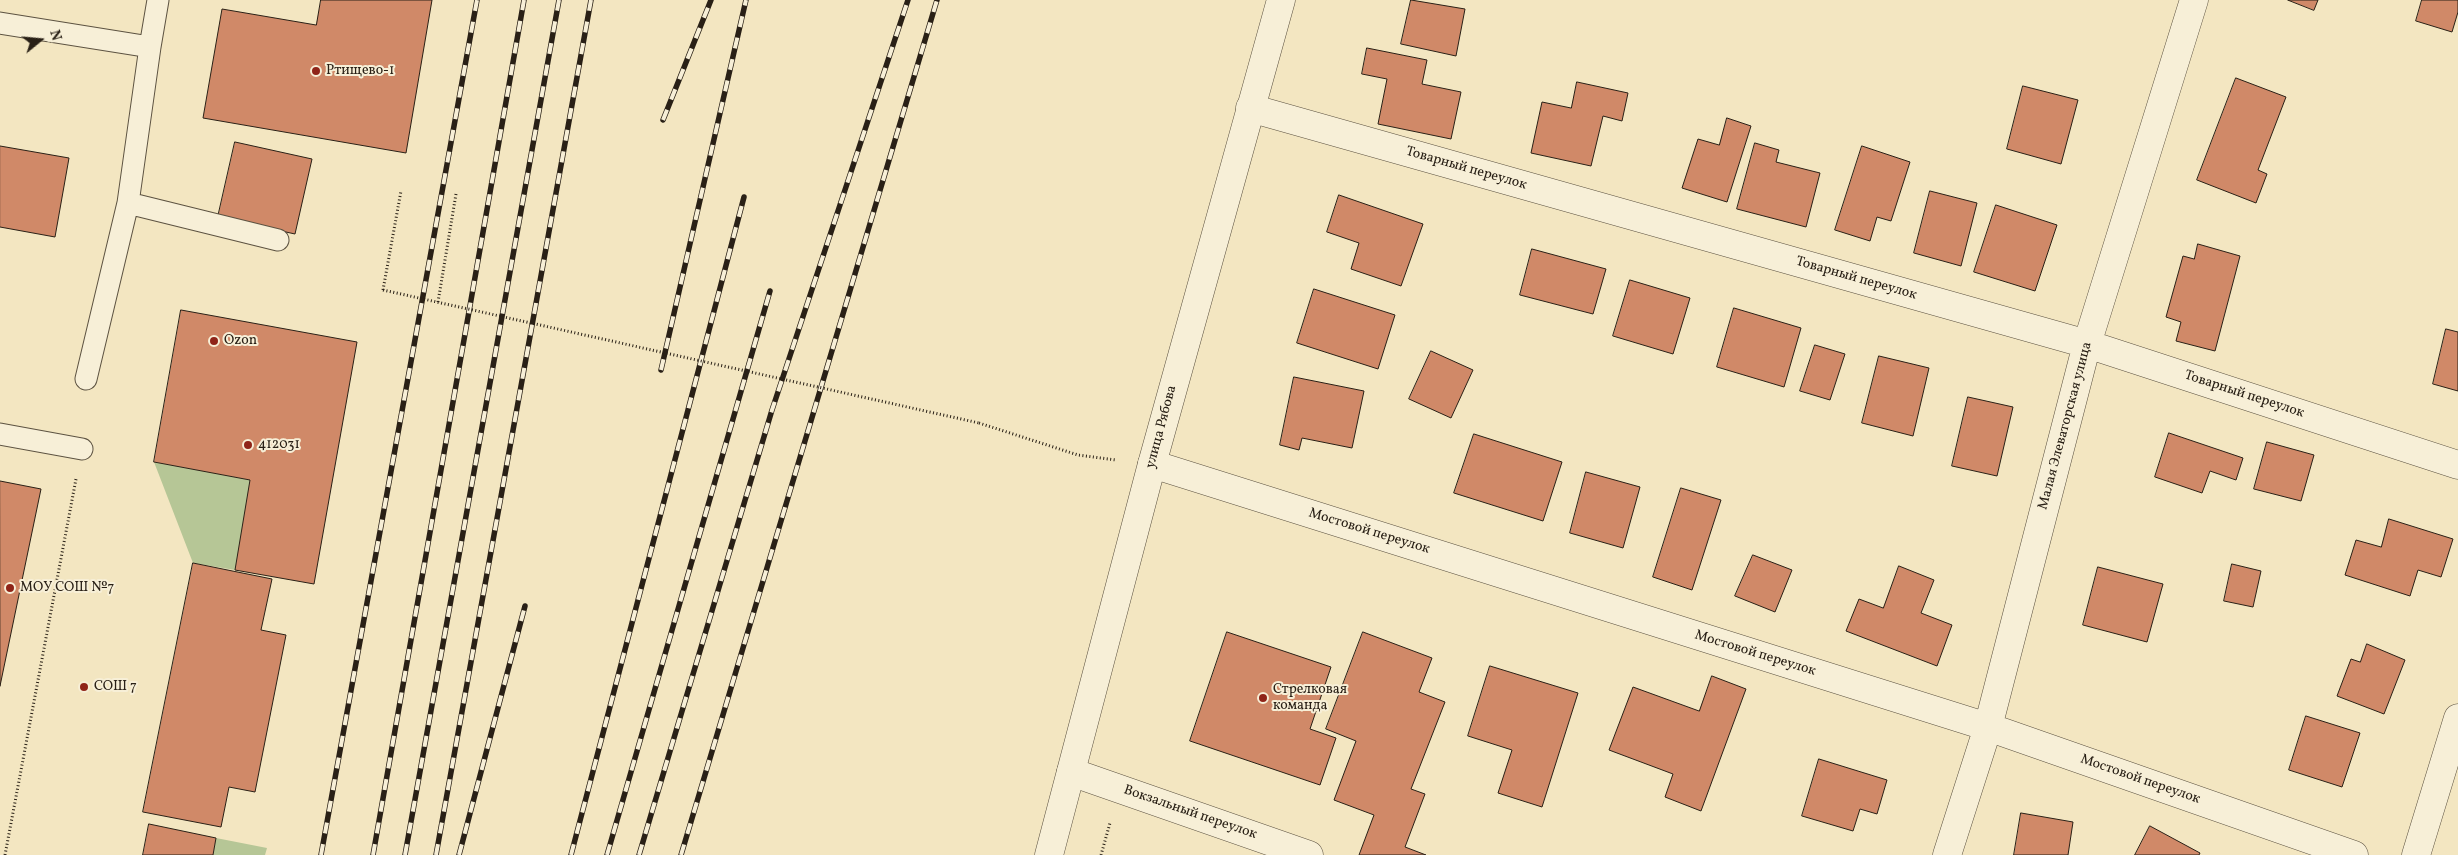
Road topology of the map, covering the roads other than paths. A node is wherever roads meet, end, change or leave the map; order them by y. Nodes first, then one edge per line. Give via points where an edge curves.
1 (158, 0) edge
2 (1281, 0) edge
3 (2194, 0) edge
4 (0, 23) edge
5 (150, 47) junction
6 (1250, 108) junction
7 (128, 203) junction
8 (278, 240) dead end
9 (2087, 344) junction
10 (86, 379) dead end
11 (0, 434) edge
12 (82, 449) road end
13 (1152, 464) junction
14 (2458, 465) edge
15 (2458, 718) edge
16 (1988, 726) junction
17 (1071, 772) junction
18 (1049, 855) edge
19 (1309, 855) edge
20 (1947, 855) edge
21 (2354, 855) edge
22 (2416, 855) edge

1 - 5 lane
2 - 6 street, улица Рябова
3 - 9 street, Малая Элеваторская улица
4 - 5 lane
5 - 7 lane
6 - 9 street, Товарный переулок
6 - 13 street, улица Рябова
7 - 8 lane
7 - 10 lane
9 - 14 street, Товарный переулок
9 - 16 street, Малая Элеваторская улица
11 - 12 lane
13 - 16 street, Мостовой переулок
13 - 17 street, улица Рябова
15 - 22 street
16 - 20 street, Малая Элеваторская улица
16 - 21 street, Мостовой переулок
17 - 18 street, улица Рябова
17 - 19 street, Вокзальный переулок

